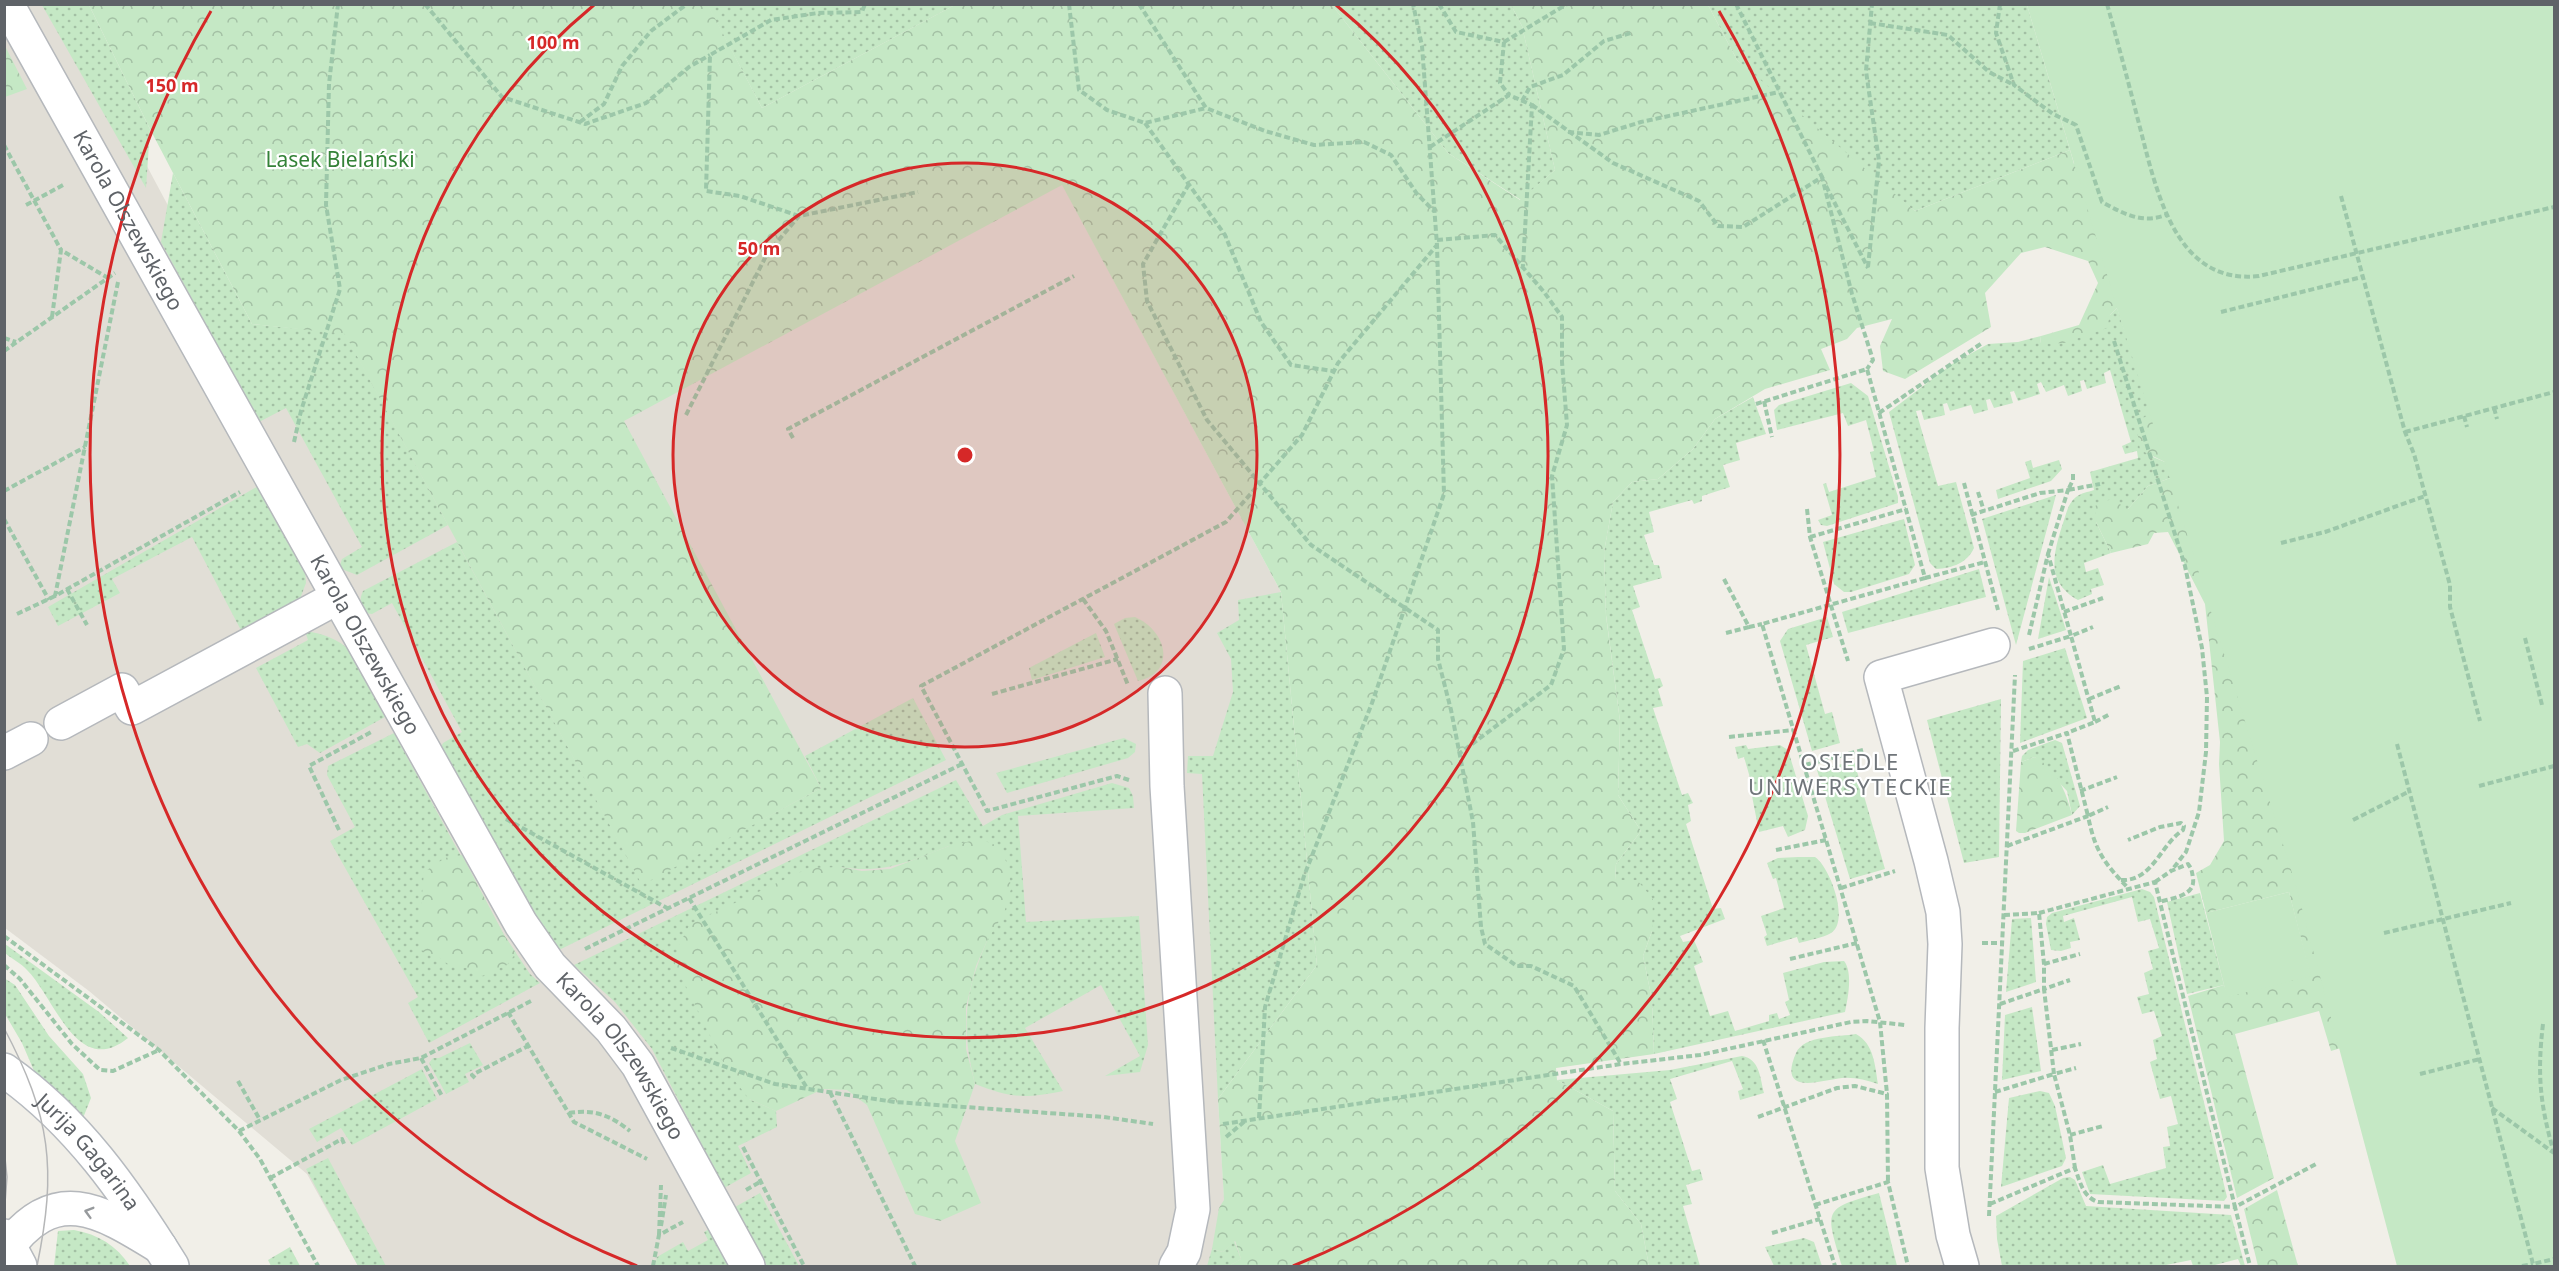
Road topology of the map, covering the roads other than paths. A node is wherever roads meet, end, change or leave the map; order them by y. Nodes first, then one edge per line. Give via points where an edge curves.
1 (7, 4) edge
2 (338, 597) junction
3 (2003, 642) road end
4 (1165, 693) dead end
5 (61, 723) dead end
6 (4, 1070) edge
7 (9, 1250) edge
8 (167, 1260) edge
9 (748, 1266) edge
10 (1176, 1266) edge
11 (1962, 1266) edge

1 - 2 street, Karola Olszewskiego
2 - 5 street via 132,708 122,690
2 - 9 street, Karola Olszewskiego via 509,903 558,975 611,1029 638,1065
3 - 11 street via 1881,676 1942,912 1942,1168
4 - 10 street via 1167,786 1202,1127 1193,1209 1184,1251
6 - 8 street, Jurija Gagarina via 44,1101 94,1152
8 -> 7 street via 115,1220 72,1207 47,1212 31,1222

